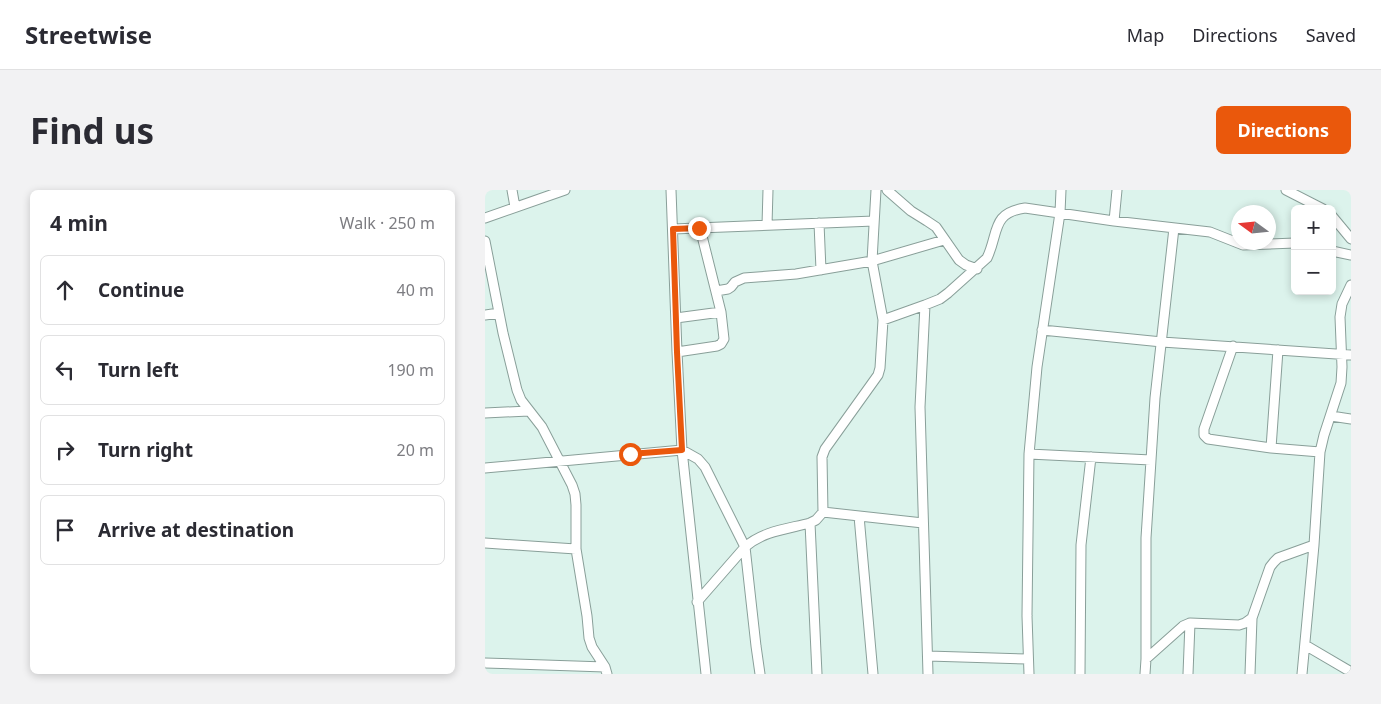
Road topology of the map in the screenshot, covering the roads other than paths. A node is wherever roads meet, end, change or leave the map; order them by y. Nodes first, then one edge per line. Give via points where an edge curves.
1 (512, 190) edge
2 (565, 190) edge
3 (671, 190) edge
4 (768, 190) edge
5 (876, 190) edge
6 (887, 190) edge
7 (1061, 190) edge
8 (1117, 190) edge
9 (1286, 190) edge
10 (1315, 205) edge
11 (515, 207) junction
12 (1060, 213) junction
13 (485, 218) edge
14 (874, 221) junction
15 (1114, 221) junction
16 (1336, 221) edge
17 (819, 223) junction
18 (767, 225) junction
19 (699, 228) junction
20 (1174, 228) junction
21 (673, 229) junction
22 (1351, 239) edge
23 (944, 240) junction
24 (485, 241) edge
25 (1291, 243) edge
26 (1336, 252) edge
27 (1351, 256) edge
28 (872, 261) junction
29 (977, 268) junction
30 (821, 270) junction
31 (1351, 285) edge
32 (716, 291) junction
33 (925, 305) junction
34 (721, 312) junction
35 (499, 313) junction
36 (485, 314) edge
37 (676, 318) junction
38 (883, 320) junction
39 (1042, 330) junction
40 (1161, 342) junction
41 (1233, 346) junction
42 (1278, 350) junction
43 (677, 352) junction
44 (1346, 355) edge
45 (529, 411) junction
46 (485, 413) edge
47 (1331, 416) junction
48 (1351, 419) edge
49 (1271, 448) junction
50 (682, 450) junction
51 (1320, 452) junction
52 (1029, 454) junction
53 (1091, 457) junction
54 (560, 460) junction
55 (1151, 460) junction
56 (485, 468) edge
57 (823, 512) junction
58 (859, 516) junction
59 (810, 523) junction
60 (923, 523) junction
61 (485, 543) edge
62 (1313, 545) junction
63 (745, 547) junction
64 (576, 549) junction
65 (697, 602) junction
66 (1252, 618) junction
67 (1190, 623) junction
68 (1305, 645) junction
69 (928, 656) junction
70 (1029, 659) junction
71 (1146, 659) junction
72 (485, 663) edge
73 (606, 670) edge
74 (1351, 672) edge
75 (706, 674) edge
76 (760, 674) edge
77 (817, 674) edge
78 (873, 674) edge
79 (928, 674) edge
80 (1029, 674) edge
81 (1080, 674) edge
82 (1145, 674) edge
83 (1189, 674) edge
84 (1250, 674) edge
85 (1302, 674) edge

1 - 11 street
2 - 11 street
3 - 21 street
4 - 18 street
5 - 14 street
6 - 23 street via 935,228
7 - 12 street
8 - 15 street
9 - 10 street
11 - 13 street
12 - 15 street
12 - 29 street via 1025,208 1007,213 1000,220 987,258
12 - 39 street
14 - 17 street
14 - 28 street
15 - 20 street
16 - 22 street
17 - 18 street
17 - 30 street
18 - 19 street
19 - 21 street
19 - 32 street
20 - 25 street via 1210,232 1243,245
20 - 40 street
21 - 37 street
23 - 28 street
23 - 29 street via 959,260
24 - 35 street
26 - 27 street
28 - 30 street
28 - 38 street
29 - 33 street via 948,293
30 - 32 street via 744,278 728,289
31 - 44 street via 1340,317
32 - 34 street
33 - 38 street
33 - 60 street via 920,407
34 - 37 street
34 - 43 street via 724,339 721,344
35 - 36 street
35 - 45 street via 517,390
37 - 43 street
38 - 57 street via 878,375 831,439 822,457
39 - 40 street
39 - 52 street
40 - 41 street
40 - 55 street
41 - 42 street
41 - 49 street via 1204,435 1208,439
42 - 44 street
42 - 49 street
43 - 50 street
44 - 47 street
45 - 46 street
45 - 54 street via 542,426
47 - 48 street
47 - 51 street
49 - 51 street
50 - 54 street
50 - 63 street via 705,467
50 - 65 street
51 - 62 street
52 - 53 street
52 - 70 street
53 - 55 street
53 - 81 street via 1081,545
54 - 56 street
54 - 64 street via 575,494
55 - 71 street via 1146,538
57 - 58 street
57 - 59 street
58 - 60 street
58 - 78 street
59 - 63 street via 763,534
59 - 77 street
60 - 69 street
61 - 64 street
62 - 66 street via 1274,562
62 - 68 street
63 - 65 street
63 - 76 street
64 - 73 street via 589,638
65 - 75 street
66 - 67 street via 1239,625
66 - 84 street
67 - 71 street
67 - 83 street
68 - 74 street
68 - 85 street
69 - 70 street
69 - 79 street
70 - 80 street
71 - 82 street
72 - 73 street

